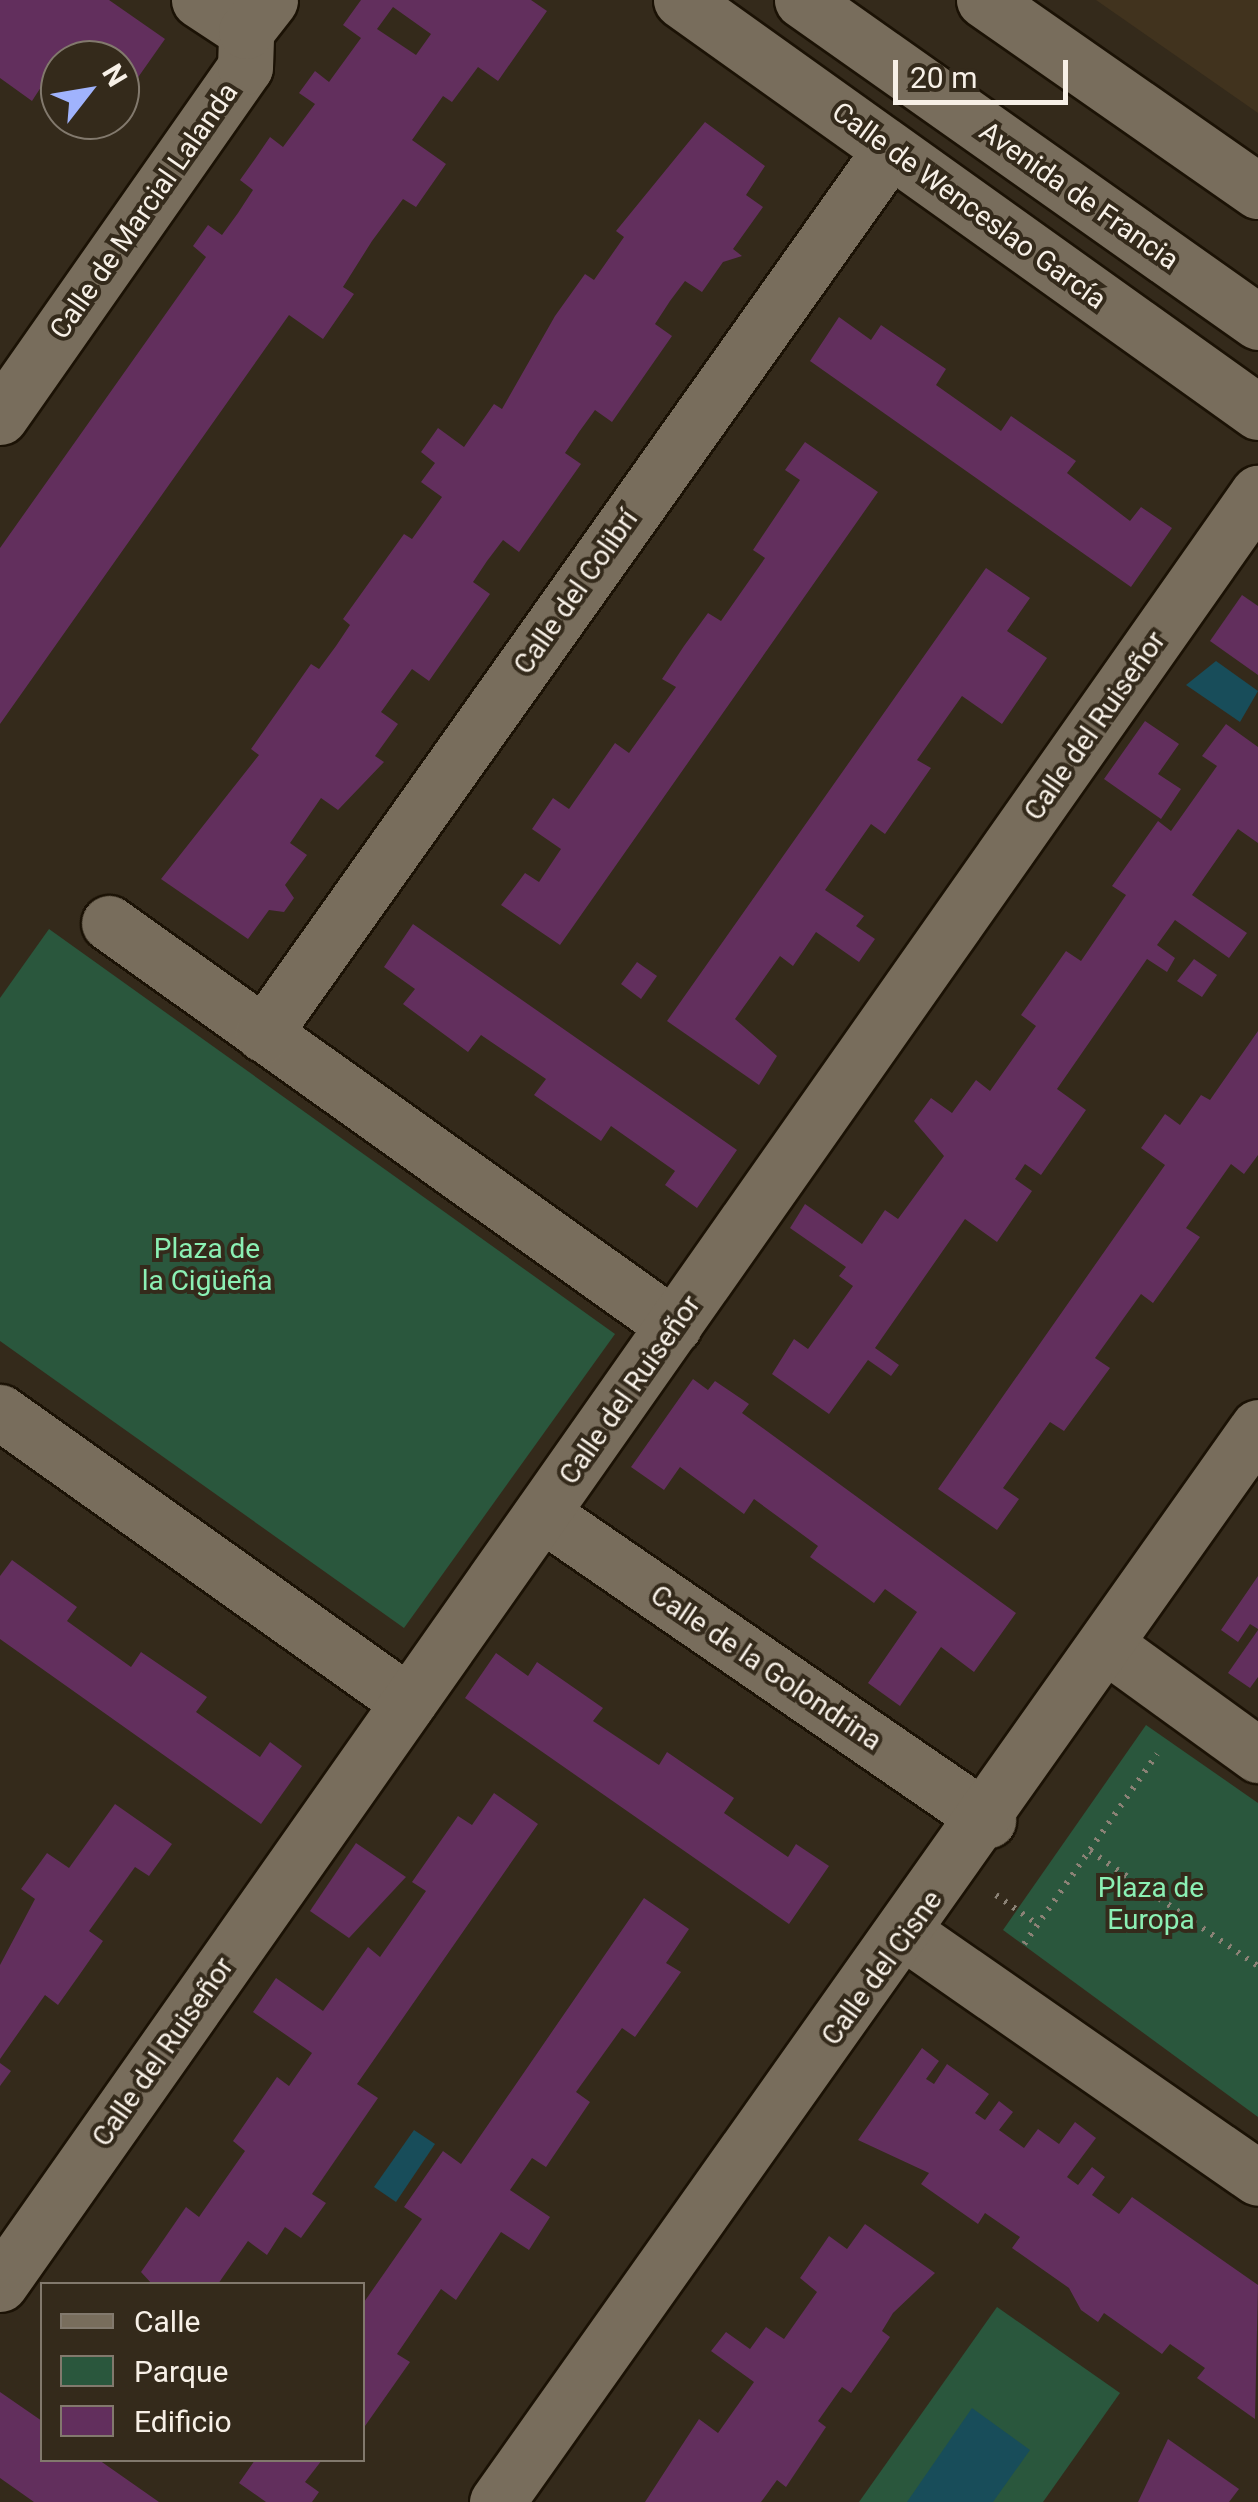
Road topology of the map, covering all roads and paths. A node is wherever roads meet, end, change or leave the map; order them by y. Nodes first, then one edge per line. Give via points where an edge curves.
1 (199, 0) edge
2 (681, 0) edge
3 (802, 0) edge
4 (992, 2) edge
5 (258, 16) edge
6 (890, 150) junction
7 (1258, 191) edge
8 (1258, 322) edge
9 (1258, 412) edge
10 (0, 417) edge
11 (1258, 494) edge
12 (108, 923) dead end
13 (263, 1034) junction
14 (674, 1326) junction
15 (2, 1418) edge
16 (1258, 1428) edge
17 (544, 1515) junction
18 (1106, 1645) junction
19 (408, 1702) junction
20 (1190, 1707) junction
21 (1258, 1755) edge
22 (988, 1820) junction
23 (1090, 1851) junction
24 (907, 1934) junction
25 (1258, 1966) edge
26 (991, 1990) junction
27 (1258, 2178) edge
28 (0, 2284) edge
29 (497, 2502) edge

1 - 5 street
2 - 6 street, Calle de Wenceslao García
3 - 8 street, Avenida de Francia
4 - 7 street
5 - 10 street, Calle de Marcial Lalanda via 245,67
6 - 9 street, Calle de Wenceslao García
6 - 13 street, Calle del Colibrí
11 - 14 street, Calle del Ruiseñor
12 - 13 street
13 - 14 street
14 - 17 street, Calle del Ruiseñor
15 - 19 street
16 - 18 street, Calle del Cisne
17 - 19 street, Calle del Ruiseñor
17 - 22 street, Calle de la Golondrina
18 - 20 street
18 - 22 street, Calle del Cisne
19 - 28 street, Calle del Ruiseñor
20 - 21 street
20 - 23 path
22 - 24 street, Calle del Cisne
23 - 25 path
23 - 26 path
24 - 26 street
24 - 29 street, Calle del Cisne
26 - 27 street

